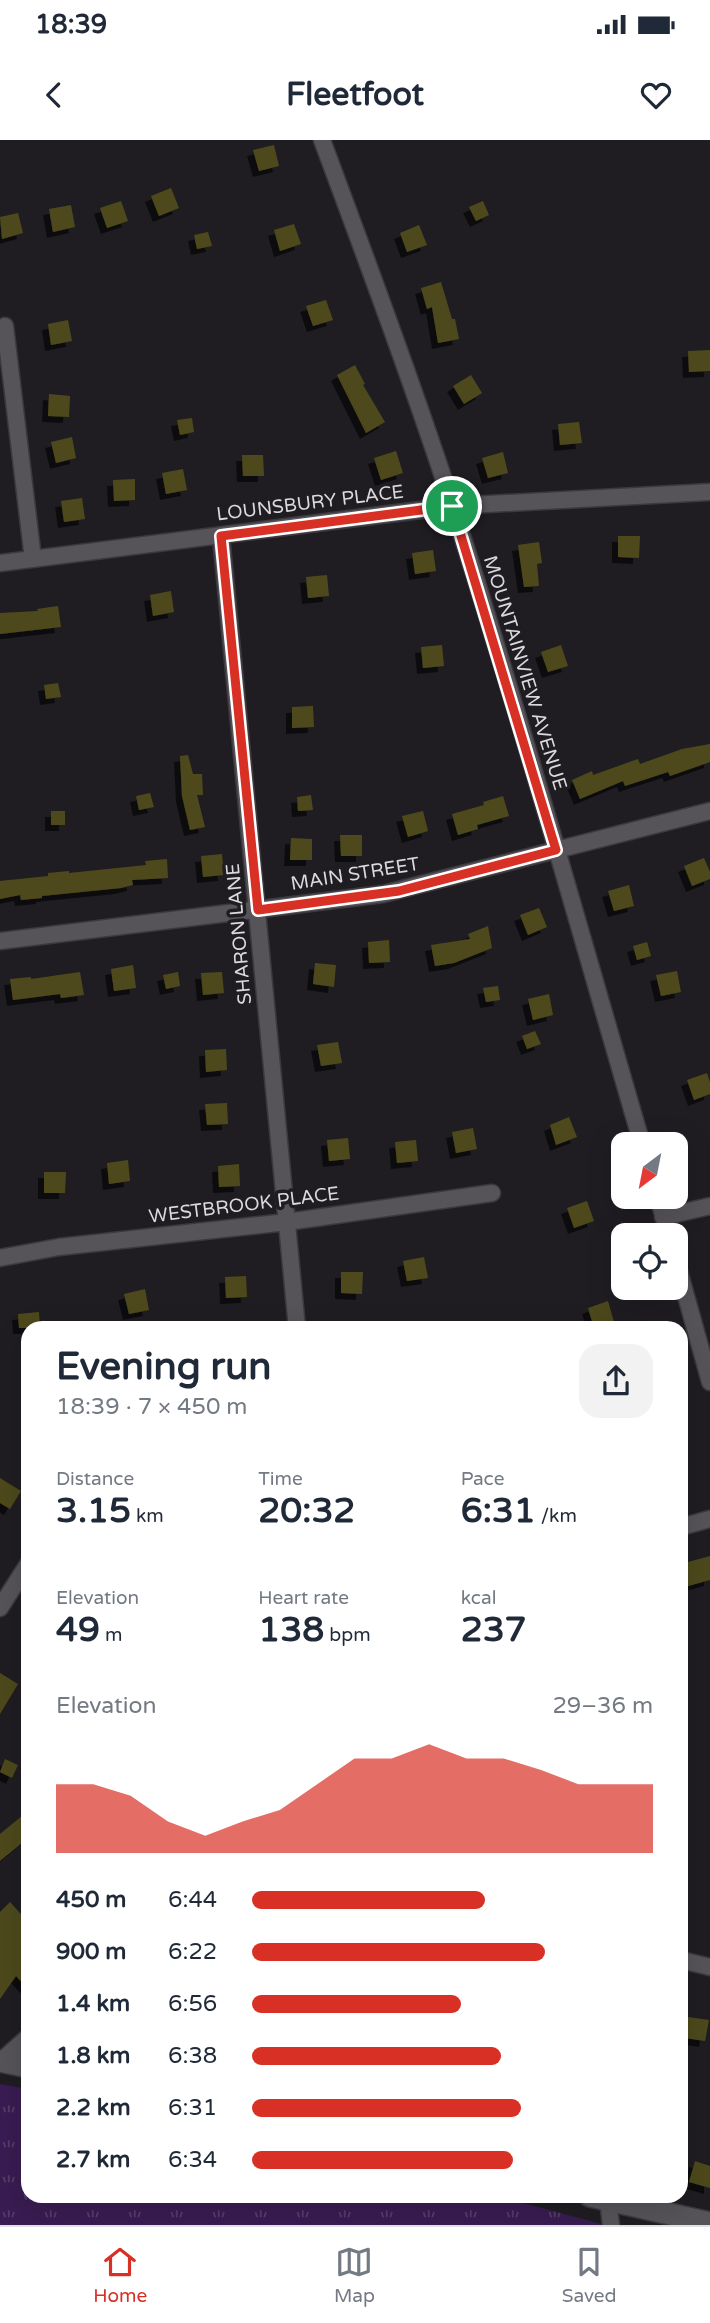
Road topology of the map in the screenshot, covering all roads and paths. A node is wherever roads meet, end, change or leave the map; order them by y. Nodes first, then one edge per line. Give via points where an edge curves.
1 (322, 140) edge
2 (5, 326) dead end
3 (710, 492) edge
4 (452, 506) junction
5 (221, 536) junction
6 (33, 559) junction
7 (0, 563) edge
8 (710, 811) edge
9 (556, 850) junction
10 (258, 910) junction
11 (0, 941) edge
12 (638, 1132) edge
13 (492, 1193) dead end
14 (710, 1206) edge
15 (661, 1209) edge
16 (663, 1217) junction
17 (287, 1222) junction
18 (665, 1223) edge
19 (0, 1258) edge
20 (687, 1300) edge
21 (296, 1321) edge
22 (710, 1382) edge
23 (710, 1519) edge
24 (688, 1525) edge
25 (21, 1575) edge
26 (0, 1608) edge
27 (688, 1962) edge
28 (710, 1967) edge
29 (21, 2043) edge
30 (0, 2061) edge
31 (21, 2066) edge
32 (601, 2203) edge
33 (621, 2203) edge
34 (710, 2223) edge
35 (611, 2225) edge

1 - 4 street, MOUNTAINVIEW AVENUE via 409,374
2 - 6 street
3 - 4 street, LOUNSBURY PLACE
4 - 5 street, LOUNSBURY PLACE
4 - 9 street, MOUNTAINVIEW AVENUE
5 - 6 street, LOUNSBURY PLACE
5 - 10 street, SHARON LANE
6 - 7 street, LOUNSBURY PLACE
8 - 9 street, MAIN STREET
9 - 10 street, MAIN STREET via 399,891
9 - 12 street, MOUNTAINVIEW AVENUE
10 - 11 street, MAIN STREET
10 - 17 street, SHARON LANE
13 - 17 street, WESTBROOK PLACE
14 - 16 street
15 - 16 street
16 - 18 street
17 - 19 street, WESTBROOK PLACE via 59,1247
17 - 21 street, SHARON LANE
20 - 22 street
23 - 24 street
25 - 26 street
27 - 28 street
29 - 30 street
30 - 31 street
32 - 35 street
33 - 34 street

